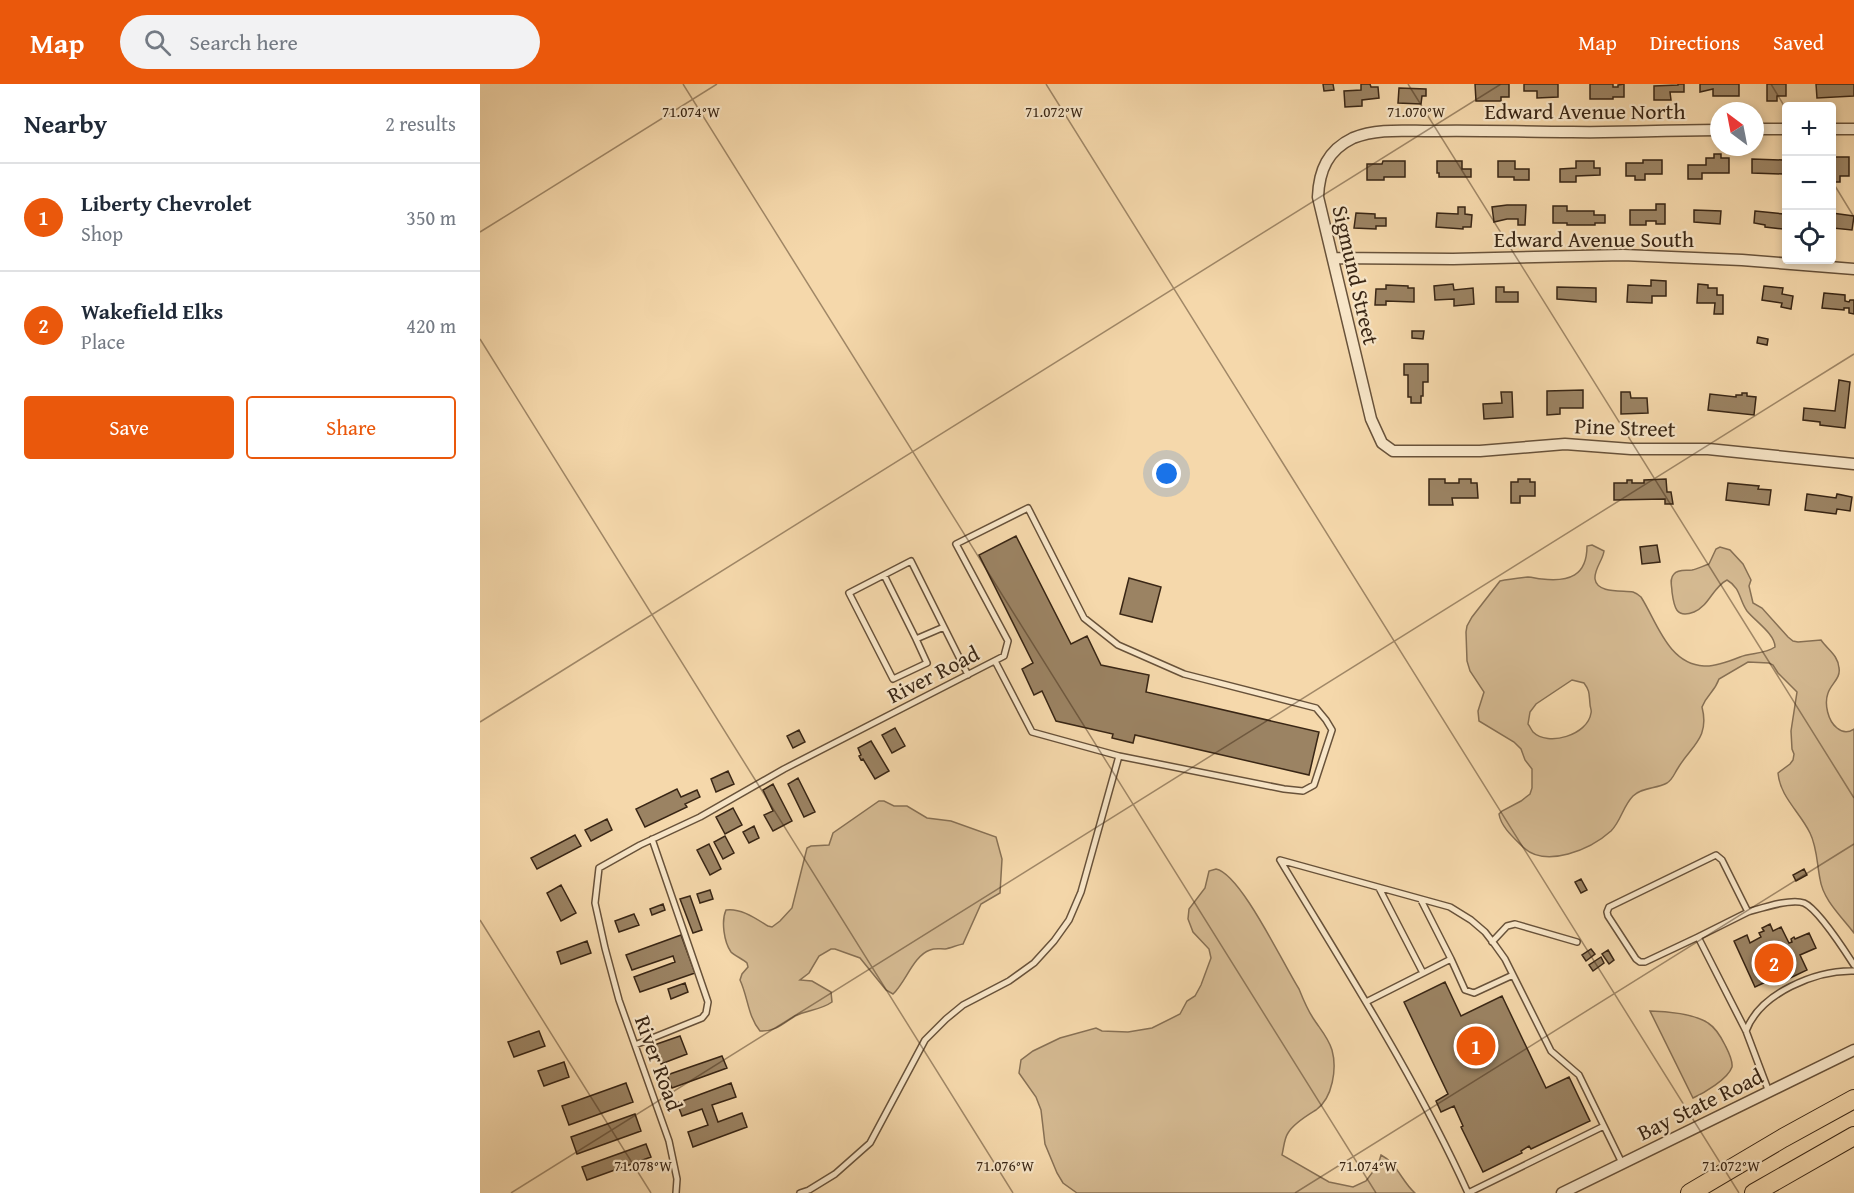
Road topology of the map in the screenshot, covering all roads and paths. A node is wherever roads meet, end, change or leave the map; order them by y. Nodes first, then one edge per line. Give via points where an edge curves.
1 (1764, 129) edge
2 (1782, 129) edge
3 (1836, 129) edge
4 (1854, 129) edge
5 (1710, 130) edge
6 (1378, 131) joint
7 (1334, 258) junction
8 (1854, 269) edge
9 (1393, 451) joint
10 (1854, 464) edge
11 (884, 575) junction
12 (944, 627) junction
13 (916, 639) junction
14 (994, 661) junction
15 (968, 675) junction
16 (1119, 756) junction
17 (652, 839) junction
18 (1379, 888) junction
19 (1421, 900) junction
20 (1749, 912) junction
21 (1698, 937) junction
22 (1492, 942) junction
23 (1577, 942) dead end
24 (1451, 959) junction
25 (1854, 965) edge
26 (1854, 971) edge
27 (1423, 973) junction
28 (1513, 975) junction
29 (1366, 1002) junction
30 (1746, 1031) junction
31 (635, 1045) junction
32 (1854, 1050) edge
33 (1769, 1092) junction
34 (1854, 1099) edge
35 (1604, 1126) junction
36 (1854, 1136) edge
37 (1623, 1164) junction
38 (676, 1193) edge
39 (800, 1193) edge
40 (1468, 1193) edge
41 (1562, 1193) edge
42 (1690, 1193) edge
43 (1754, 1193) edge

1 - 2 street
3 - 4 street
5 - 6 street, Edward Avenue North
6 - 7 street, Sigmund Street via 1337,147 1318,181 1318,197
7 - 8 street, Edward Avenue South via 1623,255
7 - 9 street, Sigmund Street via 1371,419 1382,443
9 - 10 street, Pine Street via 1480,451 1565,444 1631,450 1708,449
11 - 12 lane via 911,561
11 - 13 lane
11 - 13 lane via 849,593 893,679 927,663
12 - 13 lane
12 - 15 lane
14 - 15 lane, River Road
14 - 16 lane, River Road via 1032,732
14 - 16 lane, River Road via 1004,656 1008,640 956,544 1028,508 1084,618 1104,635 1184,674 1316,708 1332,730 1314,785 1303,791
15 - 17 lane, River Road
16 - 39 lane via 1081,892 1069,920 1054,941 1034,963 1009,981 946,1018 926,1040 870,1143 835,1174
17 - 31 lane, River Road via 599,868 595,903 619,1000
17 - 31 lane via 708,1002 702,1018
18 - 19 lane
18 - 27 lane
18 - 29 lane via 1280,860
19 - 22 lane via 1458,911
19 - 24 lane
20 - 21 lane
20 - 21 lane via 1716,855 1607,910 1640,962
20 - 25 lane via 1803,903 1817,914
21 - 30 lane
22 - 23 lane via 1513,924
22 - 28 lane
24 - 27 lane
24 - 28 lane via 1468,992 1474,993
26 - 30 lane via 1813,978 1774,997 1754,1015
27 - 29 lane
28 - 35 lane via 1551,1051 1578,1073
29 - 40 lane via 1409,1074
30 - 33 lane
31 - 38 lane, River Road via 669,1141
32 - 33 street, Bay State Road
33 - 37 street, Bay State Road
34 - 42 highway
35 - 37 lane
35 - 40 lane
36 - 43 highway
37 - 41 street, Bay State Road

